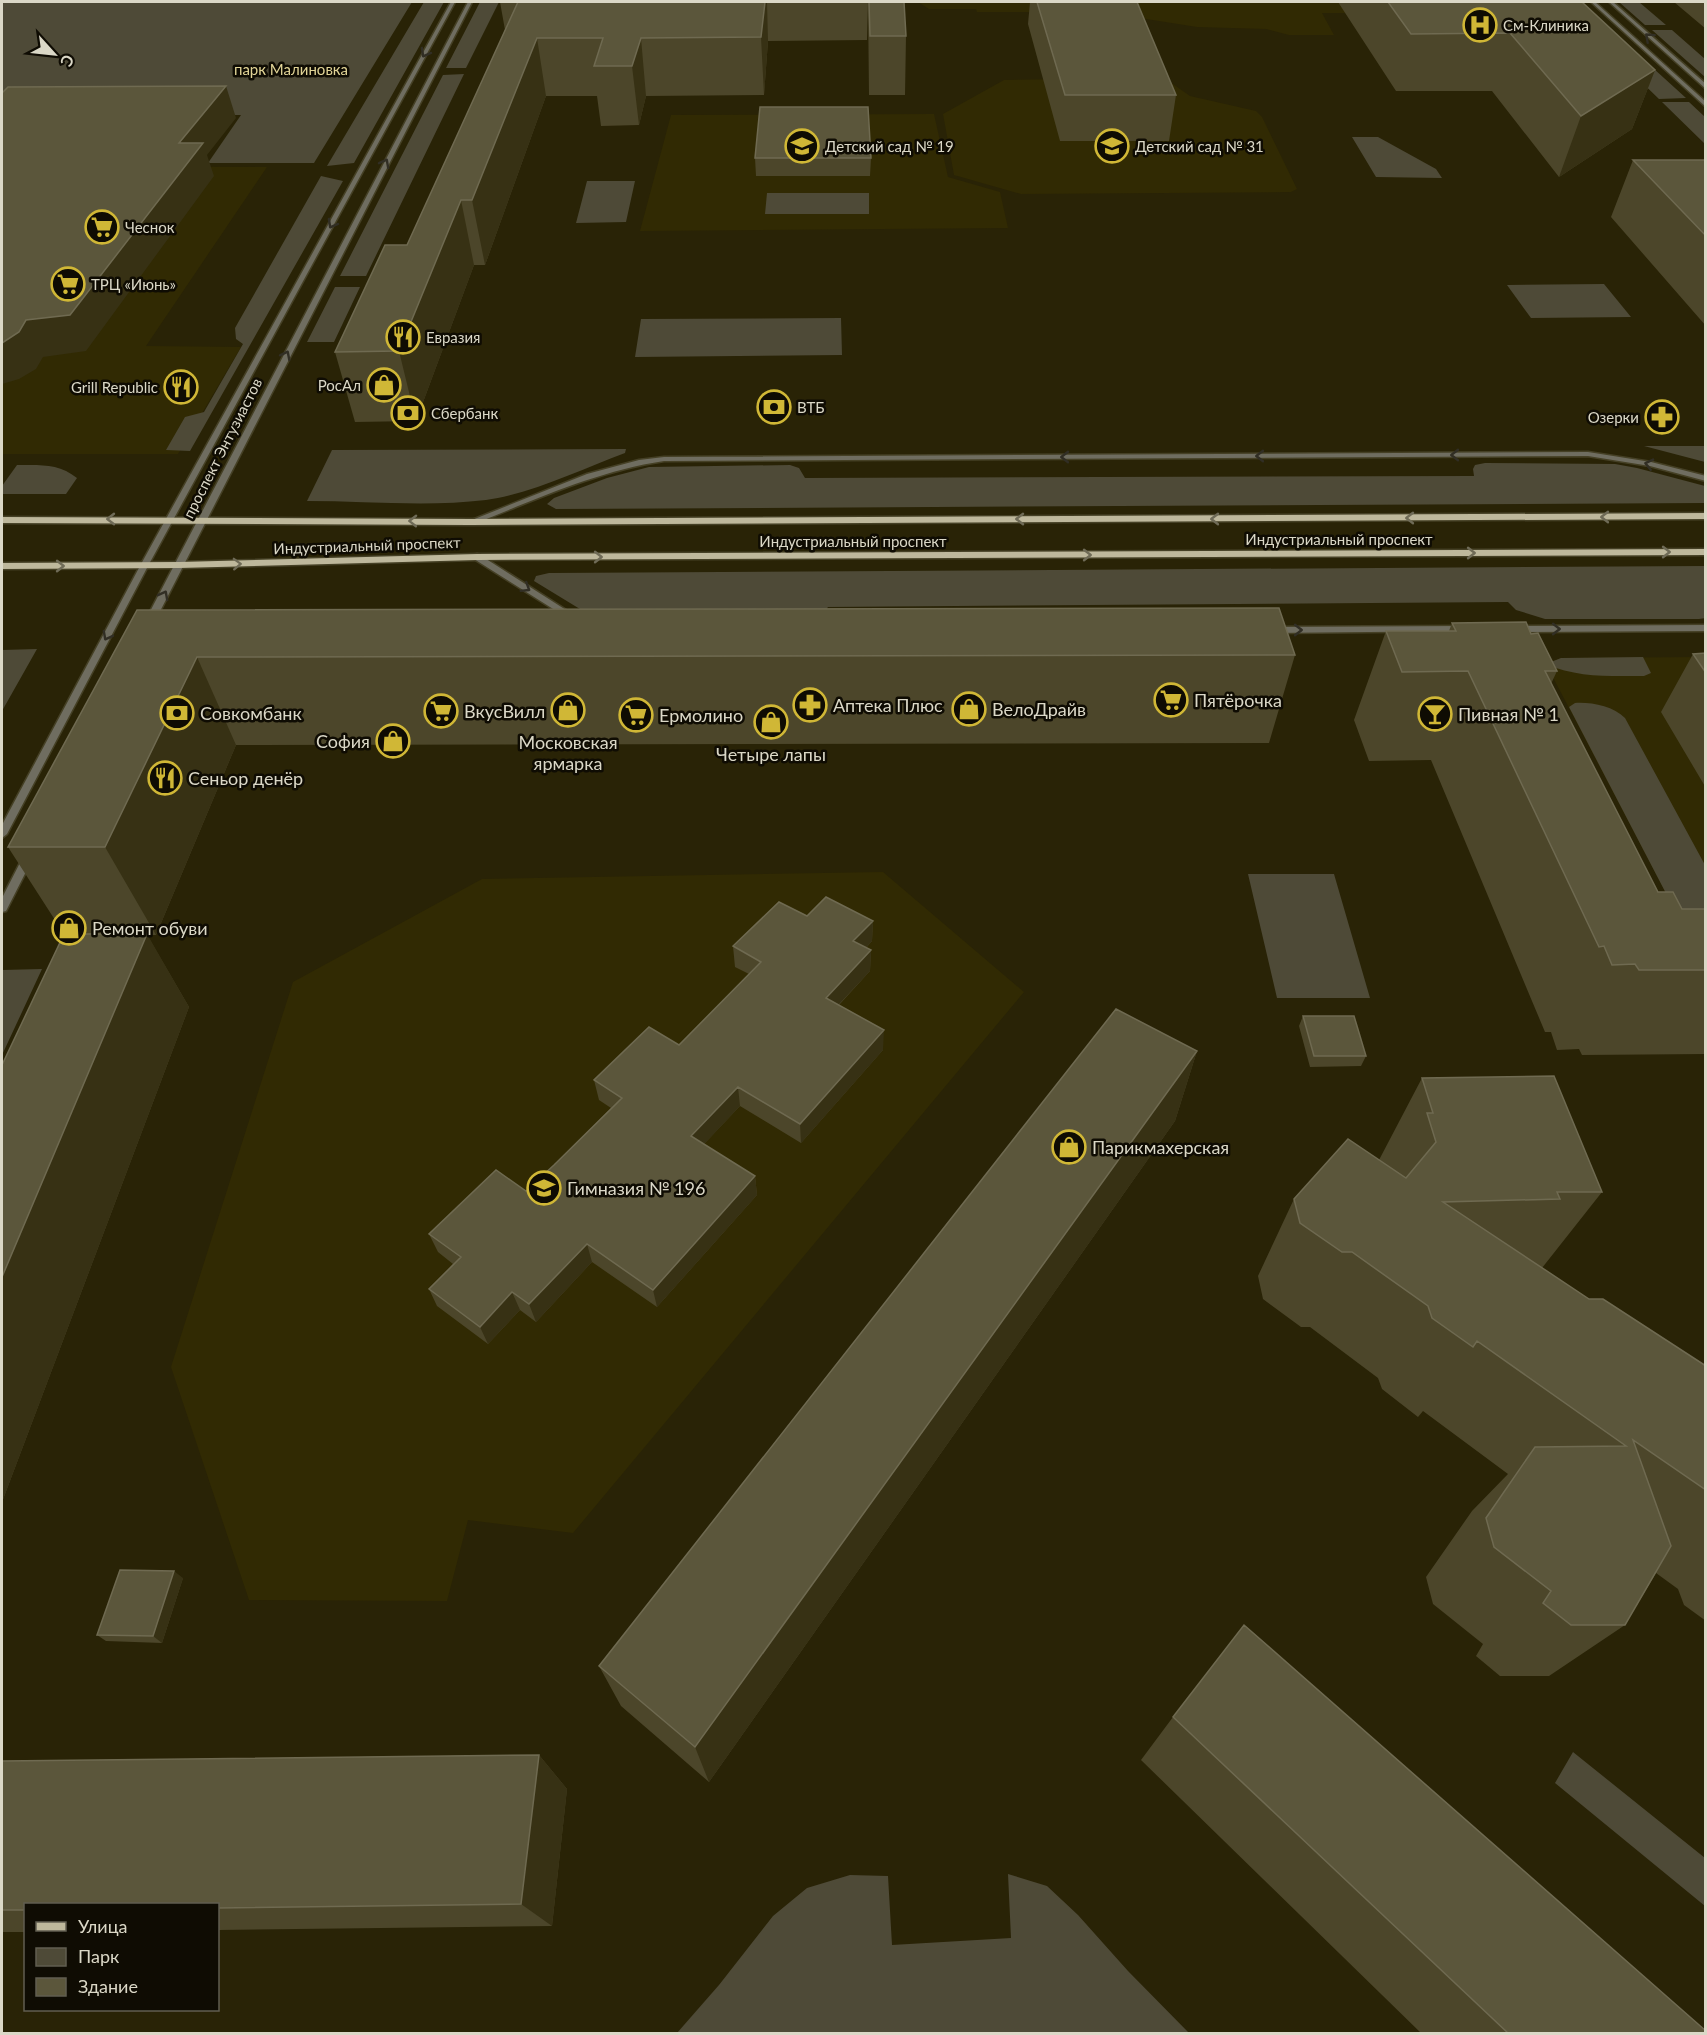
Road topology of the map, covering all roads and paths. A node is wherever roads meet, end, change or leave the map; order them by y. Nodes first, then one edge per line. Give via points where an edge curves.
1 (453, 2) edge
2 (470, 2) edge
3 (1593, 2) edge
4 (1611, 2) edge
5 (1706, 87) edge
6 (1706, 105) edge
7 (1706, 479) edge
8 (1706, 516) edge
9 (170, 519) junction
10 (202, 519) junction
11 (2, 520) edge
12 (471, 522) junction
13 (1706, 552) edge
14 (477, 557) junction
15 (2, 566) edge
16 (144, 566) junction
17 (179, 566) junction
18 (582, 623) edge
19 (1706, 628) edge
20 (1473, 629) edge
21 (1509, 629) edge
22 (1257, 630) edge
23 (143, 634) edge
24 (2, 834) edge
25 (36, 841) edge
26 (2, 908) edge

1 -> 9 street, проспект Энтузиастов
10 -> 2 street, проспект Энтузиастов
3 - 6 street
5 -> 4 street
7 -> 12 street via 1652,464 1588,454 664,459 609,469
8 -> 12 main road, Индустриальный проспект
9 - 10 main road, Индустриальный проспект
9 -> 11 main road, Индустриальный проспект
9 - 16 street, проспект Энтузиастов
12 -> 10 main road, Индустриальный проспект
10 - 17 street, проспект Энтузиастов
14 -> 13 main road, Индустриальный проспект
17 -> 14 main road, Индустриальный проспект
14 -> 18 street
15 -> 16 main road, Индустриальный проспект
16 - 17 main road, Индустриальный проспект
16 -> 24 street, проспект Энтузиастов
23 -> 17 street, проспект Энтузиастов
21 -> 19 street
22 -> 20 street
25 - 26 street

